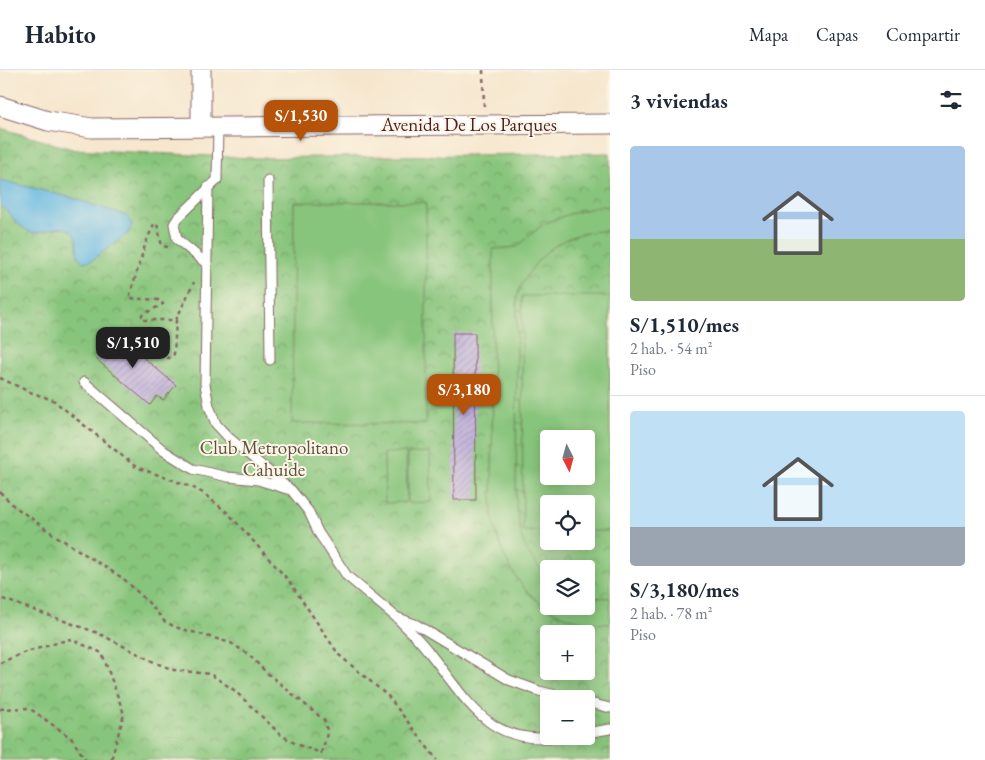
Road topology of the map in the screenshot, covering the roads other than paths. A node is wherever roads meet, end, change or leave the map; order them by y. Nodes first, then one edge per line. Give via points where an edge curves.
1 (201, 70) edge
2 (0, 106) edge
3 (610, 124) edge
4 (210, 126) junction
5 (268, 180) dead end
6 (208, 188) junction
7 (205, 262) junction
8 (270, 360) dead end
9 (84, 382) dead end
10 (292, 490) junction
11 (396, 617) junction
12 (540, 691) edge
13 (595, 704) edge
14 (610, 708) edge
15 (610, 729) edge
16 (595, 732) edge
17 (540, 739) edge

1 - 4 street
2 - 4 street, Avenida De Los Parques via 48,121 92,128
3 - 4 street, Avenida De Los Parques
4 - 6 lane via 217,180
5 - 8 lane
6 - 7 lane
6 - 7 lane via 174,224 174,232 181,244
7 - 10 lane via 209,406 216,424 228,437
9 - 10 lane via 164,451 193,469 258,480
10 - 11 lane via 347,576
11 - 12 lane via 417,625 509,680
11 - 17 lane via 427,649 473,709 492,725 512,735
13 - 14 lane
15 - 16 lane

